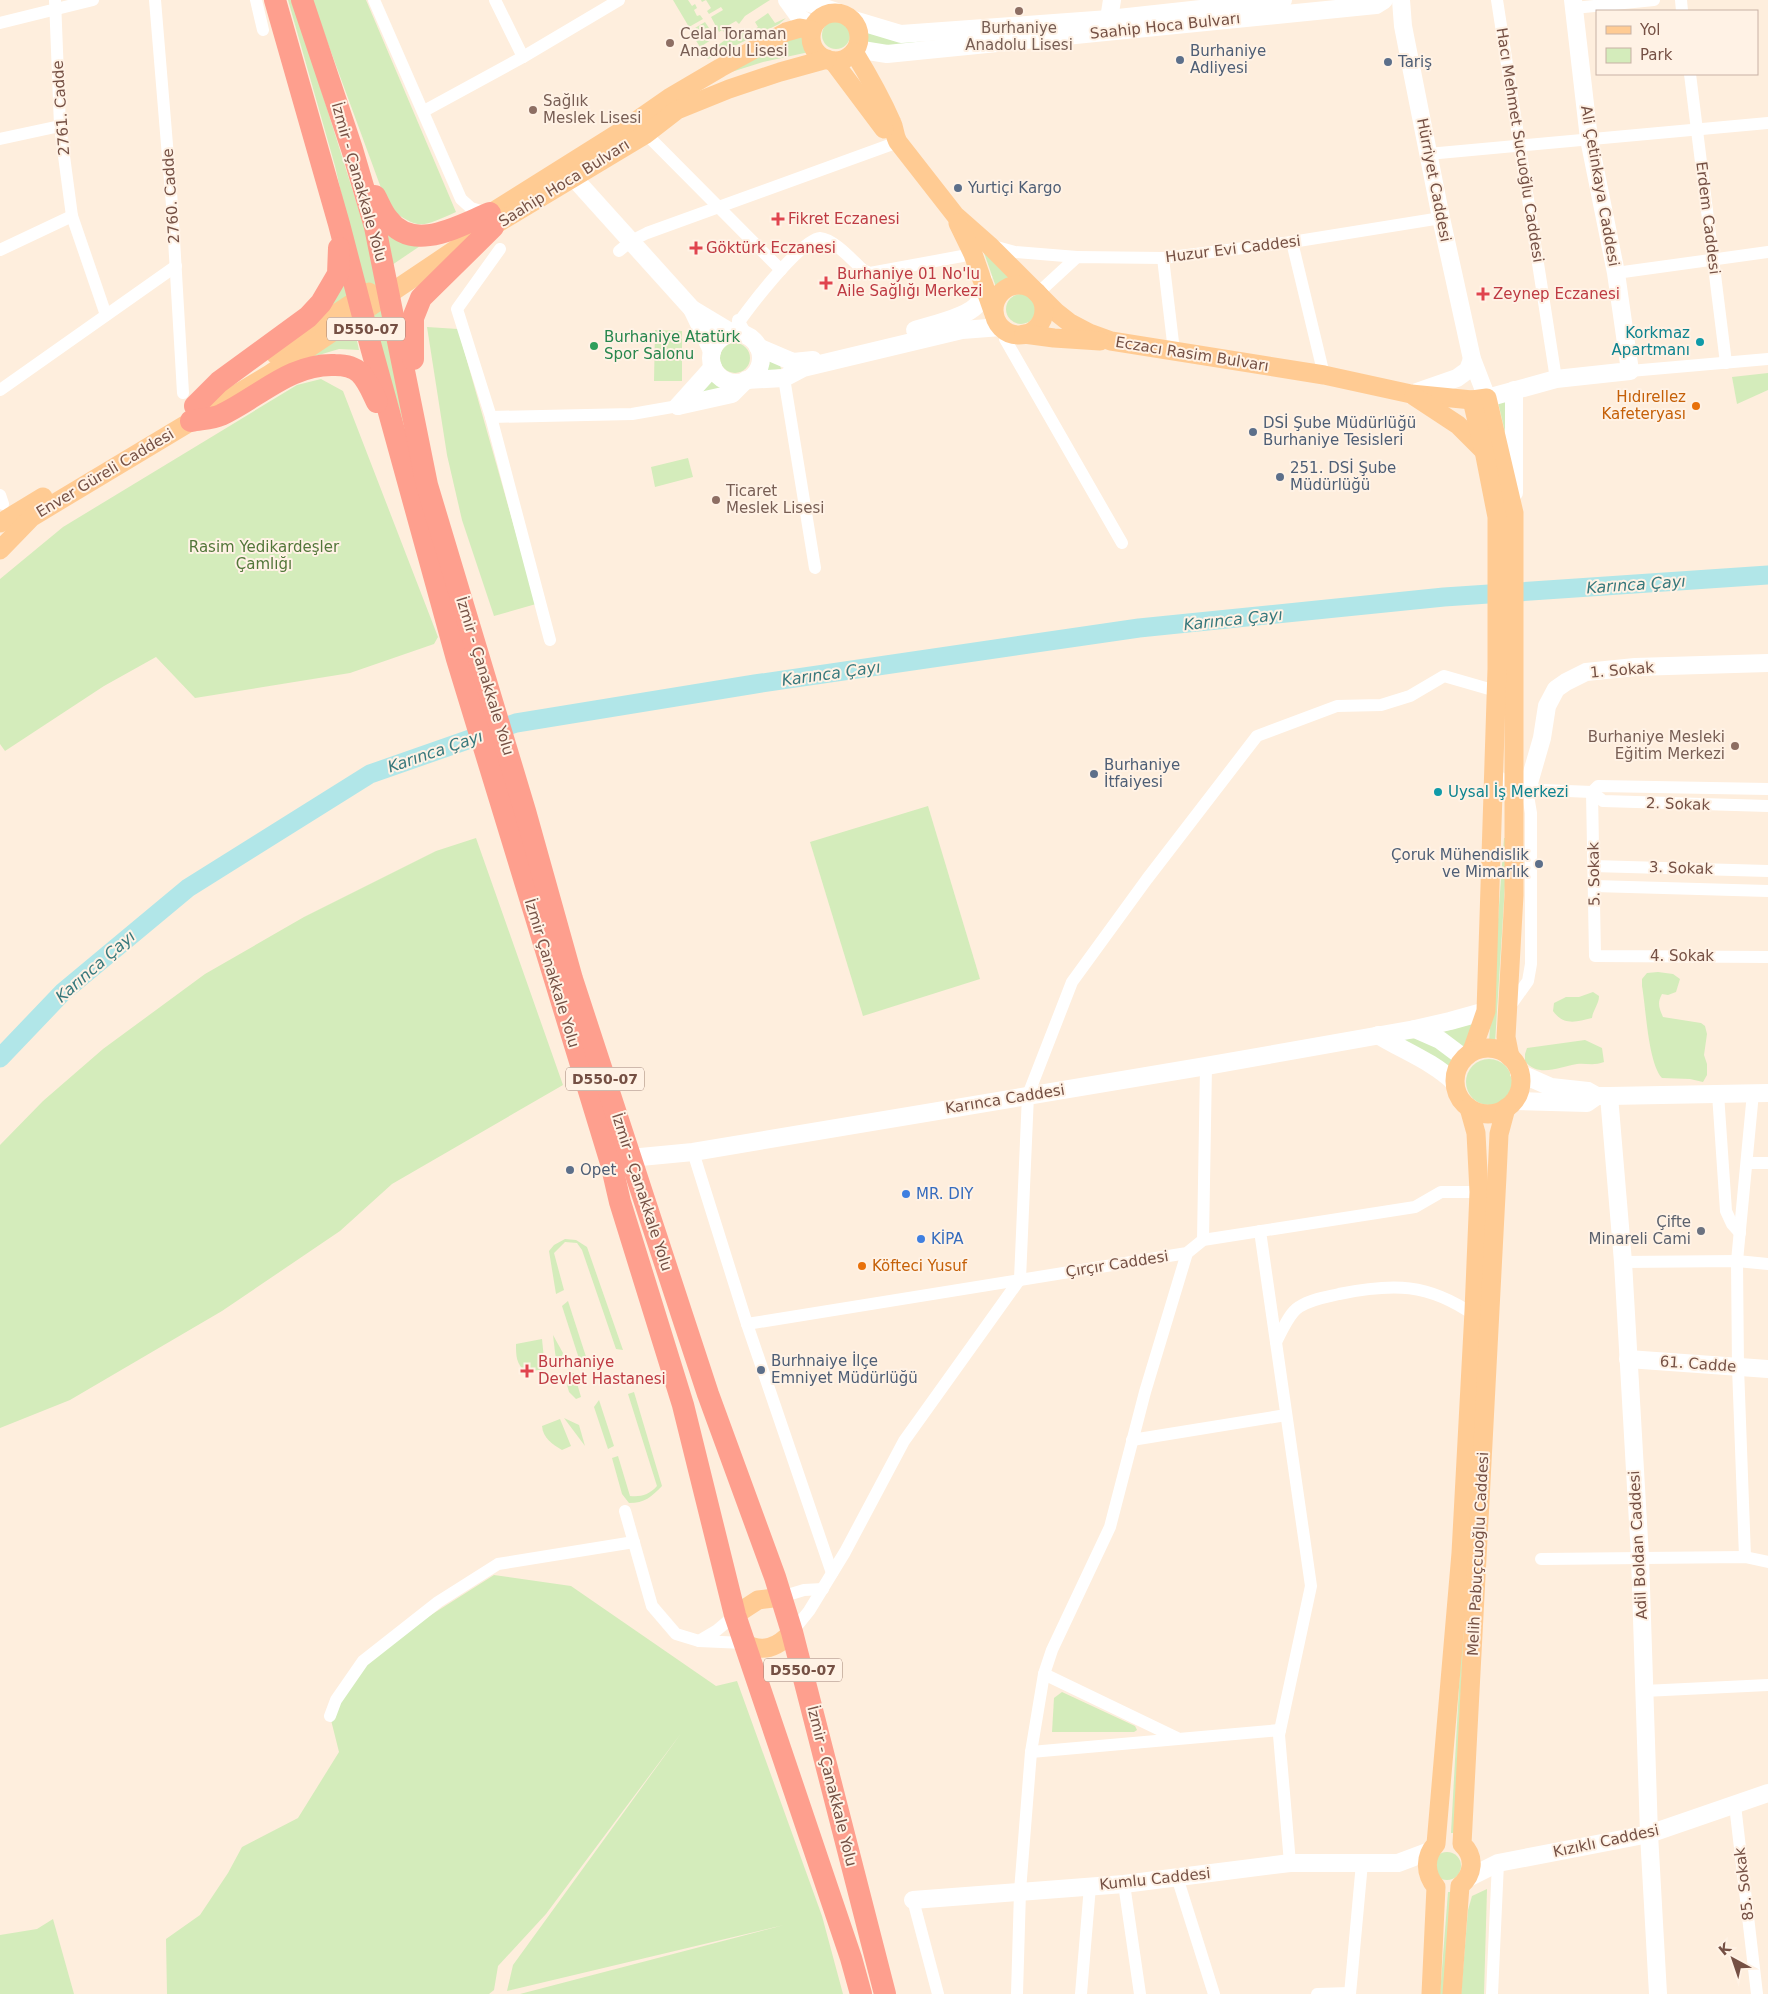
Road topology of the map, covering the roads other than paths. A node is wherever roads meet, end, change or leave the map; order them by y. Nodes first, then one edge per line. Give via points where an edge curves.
1 (93, 0) edge
2 (155, 0) edge
3 (256, 0) edge
4 (275, 0) edge
5 (302, 0) edge
6 (374, 0) edge
7 (495, 0) edge
8 (787, 0) edge
9 (800, 0) edge
10 (1112, 0) edge
11 (1384, 0) edge
12 (1401, 0) edge
13 (1497, 0) edge
14 (1654, 0) edge
15 (616, 1) edge
16 (1273, 1) edge
17 (54, 4) edge
18 (1573, 4) edge
19 (846, 16) junction
20 (1109, 19) junction
21 (0, 23) edge
22 (813, 29) junction
23 (263, 30) dead end
24 (855, 50) junction
25 (523, 56) junction
26 (830, 60) junction
27 (1690, 75) edge
28 (424, 111) junction
29 (1768, 123) edge
30 (60, 126) junction
31 (1697, 129) junction
32 (646, 134) junction
33 (896, 138) junction
34 (0, 139) edge
35 (1589, 139) junction
36 (1520, 146) junction
37 (352, 149) junction
38 (1428, 154) junction
39 (573, 178) junction
40 (719, 207) junction
41 (72, 216) junction
42 (1441, 218) junction
43 (492, 220) junction
44 (339, 224) junction
45 (1292, 242) junction
46 (625, 246) junction
47 (500, 248) dead end
48 (981, 249) junction
49 (0, 250) edge
50 (1768, 252) edge
51 (1077, 257) junction
52 (1163, 258) junction
53 (1713, 258) junction
54 (176, 266) junction
55 (781, 270) junction
56 (1616, 273) junction
57 (983, 279) junction
58 (1038, 293) junction
59 (692, 309) junction
60 (106, 315) junction
61 (1000, 324) junction
62 (744, 334) junction
63 (1024, 334) junction
64 (1111, 341) junction
65 (1174, 351) junction
66 (1768, 358) edge
67 (712, 359) junction
68 (1472, 359) junction
69 (1726, 363) junction
70 (1630, 371) junction
71 (1324, 375) junction
72 (784, 378) junction
73 (1556, 379) junction
74 (746, 380) junction
75 (0, 390) edge
76 (1514, 390) junction
77 (1411, 394) junction
78 (1479, 399) junction
79 (190, 406) junction
80 (678, 406) junction
81 (491, 416) junction
82 (414, 417) junction
83 (1484, 451) junction
84 (400, 452) junction
85 (1, 507) edge
86 (1505, 515) junction
87 (1122, 543) dead end
88 (0, 550) edge
89 (815, 568) dead end
90 (550, 640) dead end
91 (468, 656) junction
92 (1768, 664) edge
93 (1506, 669) junction
94 (1496, 691) junction
95 (1493, 772) junction
96 (1521, 789) junction
97 (1768, 789) edge
98 (1592, 792) junction
99 (1768, 806) edge
100 (515, 814) junction
101 (1593, 866) junction
102 (1768, 871) edge
103 (1594, 886) junction
104 (1768, 891) edge
105 (1595, 956) joint
106 (1768, 957) edge
107 (1486, 1011) junction
108 (1415, 1029) junction
109 (1378, 1036) junction
110 (1468, 1055) junction
111 (1510, 1057) junction
112 (1206, 1066) junction
113 (1520, 1074) junction
114 (1454, 1082) junction
115 (1760, 1093) edge
116 (1718, 1094) junction
117 (1028, 1095) junction
118 (1603, 1096) junction
119 (1510, 1105) junction
120 (1469, 1108) junction
121 (693, 1152) junction
122 (630, 1158) junction
123 (1747, 1163) junction
124 (1768, 1163) edge
125 (1479, 1192) junction
126 (1260, 1231) junction
127 (1740, 1233) junction
128 (1204, 1240) junction
129 (1187, 1253) junction
130 (1737, 1260) junction
131 (1623, 1262) junction
132 (1768, 1264) edge
133 (1020, 1280) junction
134 (1474, 1315) junction
135 (748, 1324) junction
136 (1276, 1342) junction
137 (1628, 1359) junction
138 (1738, 1367) junction
139 (1768, 1369) edge
140 (683, 1405) joint
141 (1286, 1415) junction
142 (1132, 1440) junction
143 (625, 1511) dead end
144 (634, 1542) junction
145 (1640, 1557) junction
146 (1745, 1557) junction
147 (1541, 1559) dead end
148 (1768, 1562) edge
149 (832, 1573) junction
150 (823, 1589) junction
151 (781, 1597) junction
152 (735, 1615) junction
153 (792, 1632) junction
154 (699, 1641) junction
155 (744, 1643) junction
156 (1044, 1674) junction
157 (1768, 1685) edge
158 (1644, 1691) junction
159 (330, 1716) dead end
160 (1280, 1730) junction
161 (1178, 1738) junction
162 (1031, 1752) junction
163 (1768, 1793) edge
164 (1735, 1805) junction
165 (1649, 1834) junction
166 (1433, 1848) junction
167 (1466, 1850) junction
168 (1290, 1863) junction
169 (1362, 1863) junction
170 (1398, 1863) junction
171 (1498, 1863) junction
172 (1177, 1877) junction
173 (1433, 1881) junction
174 (1464, 1882) junction
175 (1124, 1884) junction
176 (1090, 1886) junction
177 (1020, 1891) junction
178 (913, 1900) joint
179 (1350, 1993) edge
180 (861, 1994) edge
181 (885, 1994) edge
182 (938, 1994) edge
183 (1017, 1994) edge
184 (1081, 1994) edge
185 (1140, 1994) edge
186 (1214, 1994) edge
187 (1317, 1994) edge
188 (1431, 1994) edge
189 (1452, 1994) edge
190 (1492, 1994) edge
191 (1658, 1994) edge
192 (1757, 1994) edge

1 - 17 street
2 - 54 street, 2760. Cadde
3 - 23 street
4 - 44 highway, İzmir - Çanakkale Yolu / D550-07
5 - 37 highway, İzmir - Çanakkale Yolu / D550-07
6 - 28 street
7 - 25 street
8 - 22 street
9 - 19 street, Saahip Hoca Bulvarı
10 - 20 street
11 - 24 street, Saahip Hoca Bulvarı via 1376,5 888,54
12 - 38 street, Hürriyet Caddesi via 1403,26
13 - 36 street, Hacı Mehmet Sucuoğlu Caddesi
14 - 18 street
15 - 25 street
16 - 20 street, Saahip Hoca Bulvarı
17 - 21 street
17 - 30 street, 2761. Cadde
18 - 35 street, Ali Çetinkaya Caddesi
19 - 20 street, Saahip Hoca Bulvarı via 901,34
19 - 22 main road via 826,15
19 - 24 main road via 859,31
22 - 26 main road via 814,48
22 - 43 main road, Saahip Hoca Bulvarı via 786,32 669,98
24 - 26 main road via 845,59
24 - 33 main road via 893,125
25 - 28 street
26 - 32 main road, Saahip Hoca Bulvarı via 780,72 686,106
26 - 33 main road via 884,129
27 - 31 street, Erdem Caddesi
28 - 43 street via 462,199
29 - 31 street
30 - 34 street
30 - 41 street, 2761. Cadde
31 - 35 street
31 - 53 street, Erdem Caddesi
32 - 39 main road, Saahip Hoca Bulvarı
32 - 40 street
33 - 40 street
33 - 48 main road
35 - 36 street
35 - 56 street, Ali Çetinkaya Caddesi
36 - 38 street
36 - 73 street, Hacı Mehmet Sucuoğlu Caddesi
37 - 43 highway via 388,220 398,230 415,236 436,234
37 - 82 highway, İzmir - Çanakkale Yolu / D550-07 via 375,227
38 - 42 street, Hürriyet Caddesi
39 - 43 main road, Saahip Hoca Bulvarı
39 - 46 street
40 - 46 street via 647,233
40 - 55 street
41 - 49 street
41 - 60 street, 2761. Cadde
42 - 45 street, Huzur Evi Caddesi
42 - 68 street, Hürriyet Caddesi
43 - 79 main road
43 - 82 highway via 421,298 413,318
44 - 79 highway via 338,274 321,303 308,317
44 - 84 highway, İzmir - Çanakkale Yolu / D550-07
45 - 52 street, Huzur Evi Caddesi
45 - 71 street
46 - 59 street
47 - 81 street via 457,309
48 - 51 street, Huzur Evi Caddesi
48 - 55 street via 870,273 828,240 816,238
48 - 57 main road
48 - 58 main road, Eczacı Rasim Bulvarı
50 - 53 street
51 - 52 street, Huzur Evi Caddesi
51 - 58 street
52 - 65 street
53 - 56 street
53 - 69 street, Erdem Caddesi
54 - 60 street
54 - 79 street, 2760. Cadde
55 - 62 street
56 - 70 street, Ali Çetinkaya Caddesi
57 - 61 main road
57 - 62 street via 976,307 956,317 811,360 793,362
58 - 61 main road via 1024,285 1008,287 996,298 994,306
58 - 63 main road via 1043,316 1035,329
58 - 64 main road, Eczacı Rasim Bulvarı via 1070,323
59 - 62 street
59 - 67 street
60 - 75 street
61 - 63 main road via 1013,334
61 - 72 street via 950,332 803,368
61 - 87 street via 1005,339
62 - 67 street via 719,339
62 - 74 street via 760,362 753,376
63 - 64 main road via 1078,341
64 - 65 main road, Eczacı Rasim Bulvarı
65 - 71 main road, Eczacı Rasim Bulvarı
66 - 69 street
67 - 74 street via 721,378 727,381
67 - 80 street
68 - 77 street via 1468,370 1457,378
68 - 78 street, Hürriyet Caddesi
69 - 70 street
70 - 73 street
71 - 77 main road, Eczacı Rasim Bulvarı
72 - 74 street
72 - 89 street
73 - 76 street
74 - 80 street via 732,394
76 - 78 street
76 - 86 street
77 - 78 main road, Eczacı Rasim Bulvarı
77 - 83 main road via 1458,425
78 - 83 main road
78 - 86 main road
79 - 84 highway via 220,416 304,368 322,364 351,366 367,381
79 - 85 main road, Enver Güreli Caddesi
79 - 88 main road, Enver Güreli Caddesi via 32,518
80 - 81 street via 632,414
81 - 90 street
82 - 91 highway, İzmir - Çanakkale Yolu / D550-07
83 - 86 main road
84 - 91 highway, İzmir - Çanakkale Yolu / D550-07
86 - 93 main road
91 - 100 highway, İzmir - Çanakkale Yolu / D550-07
92 - 96 street, 1. Sokak via 1635,667 1586,672 1566,682 1556,689 1547,706 1542,738
93 - 94 main road
93 - 96 main road
94 - 95 main road
94 - 117 street via 1444,676 1410,696 1381,705 1338,706 1257,736 1072,982
95 - 96 street
95 - 107 main road
96 - 98 street, 2. Sokak
96 - 111 main road via 1506,1036
97 - 98 street, 2. Sokak via 1598,786
98 - 99 street, 2. Sokak via 1603,801
98 - 101 street, 5. Sokak
100 - 122 highway, İzmir - Çanakkale Yolu / D550-07
100 - 140 highway, İzmir Çanakkale Yolu / D550-07 via 620,1202
101 - 102 street, 3. Sokak
101 - 103 street, 5. Sokak
103 - 104 street, 3. Sokak
103 - 105 street, 5. Sokak
105 - 106 street, 4. Sokak
107 - 108 street, Karınca Caddesi
107 - 110 main road
108 - 109 street, Karınca Caddesi
108 - 110 street
109 - 112 street, Karınca Caddesi
109 - 114 street via 1431,1062
110 - 111 main road via 1484,1048 1495,1049
110 - 114 main road via 1458,1066
111 - 113 main road
112 - 117 street, Karınca Caddesi
112 - 128 street
113 - 118 street via 1551,1087
113 - 119 main road via 1519,1091
114 - 120 main road via 1459,1097
115 - 116 street
115 - 123 street
116 - 118 street
116 - 127 street via 1726,1211
117 - 121 street, Karınca Caddesi
117 - 133 street
118 - 119 street via 1587,1103
118 - 131 street, Adil Boldan Caddesi
119 - 120 main road via 1496,1113 1485,1114
119 - 167 main road, Melih Pabuçcuoğlu Caddesi via 1499,1134 1496,1176
120 - 125 main road, Melih Pabuçcuoğlu Caddesi via 1476,1133
121 - 122 street, Karınca Caddesi
121 - 135 street
122 - 151 highway, İzmir - Çanakkale Yolu / D550-07
123 - 124 street
123 - 127 street
125 - 126 street, Çırçır Caddesi via 1441,1192 1415,1207
125 - 134 main road, Melih Pabuçcuoğlu Caddesi
126 - 128 street, Çırçır Caddesi
126 - 136 street
127 - 130 street
128 - 129 street, Çırçır Caddesi
129 - 133 street, Çırçır Caddesi
129 - 142 street
130 - 131 street
130 - 132 street
130 - 138 street
131 - 137 street, Adil Boldan Caddesi
133 - 135 street, Çırçır Caddesi
133 - 149 street via 904,1441
134 - 136 street via 1454,1301 1425,1291 1383,1286 1317,1299 1298,1308
134 - 166 main road, Melih Pabuçcuoğlu Caddesi via 1461,1553
135 - 149 street
136 - 141 street
137 - 138 street, 61. Cadde
137 - 145 street, Adil Boldan Caddesi
138 - 139 street, 61. Cadde
138 - 146 street
140 - 152 highway, İzmir - Çanakkale Yolu / D550-07
141 - 142 street
141 - 160 street via 1311,1586
142 - 156 street via 1110,1527 1052,1650
143 - 144 street
144 - 154 street via 652,1606 676,1634
144 - 159 street via 498,1564 438,1602 363,1661 336,1700
145 - 146 street
145 - 147 street
145 - 158 street, Adil Boldan Caddesi
146 - 148 street
149 - 150 street
150 - 151 street via 804,1590
150 - 153 street
151 - 152 main road via 758,1600
151 - 153 highway, İzmir - Çanakkale Yolu / D550-07
152 - 154 street
152 - 155 highway, İzmir - Çanakkale Yolu / D550-07
153 - 155 main road via 769,1648 755,1648
153 - 181 highway, İzmir - Çanakkale Yolu / D550-07
154 - 155 street
155 - 180 highway, İzmir - Çanakkale Yolu / D550-07
156 - 161 street
156 - 162 street
157 - 158 street
158 - 165 street, Adil Boldan Caddesi
160 - 161 street
160 - 168 street
161 - 162 street
162 - 177 street
163 - 164 street, Kızıklı Caddesi
164 - 165 street, Kızıklı Caddesi
164 - 192 street, 85. Sokak
165 - 171 street, Kızıklı Caddesi
165 - 191 street, Adil Boldan Caddesi
166 - 167 main road via 1451,1841
166 - 170 street
166 - 173 main road, Melih Pabuçcuoğlu Caddesi via 1427,1864
167 - 171 street
167 - 174 main road, Melih Pabuçcuoğlu Caddesi via 1471,1869
168 - 169 street, Kumlu Caddesi
168 - 172 street, Kumlu Caddesi
169 - 170 street, Kumlu Caddesi
169 - 179 street
170 - 173 street
171 - 174 street
171 - 190 street
172 - 175 street, Kumlu Caddesi
172 - 186 street
173 - 174 main road via 1451,1889
173 - 188 main road, Melih Pabuçcuoğlu Caddesi
174 - 189 main road, Melih Pabuçcuoğlu Caddesi
175 - 176 street, Kumlu Caddesi
175 - 185 street
176 - 177 street, Kumlu Caddesi
176 - 184 street
177 - 178 street, Kumlu Caddesi
177 - 183 street
178 - 182 street
179 - 187 street

